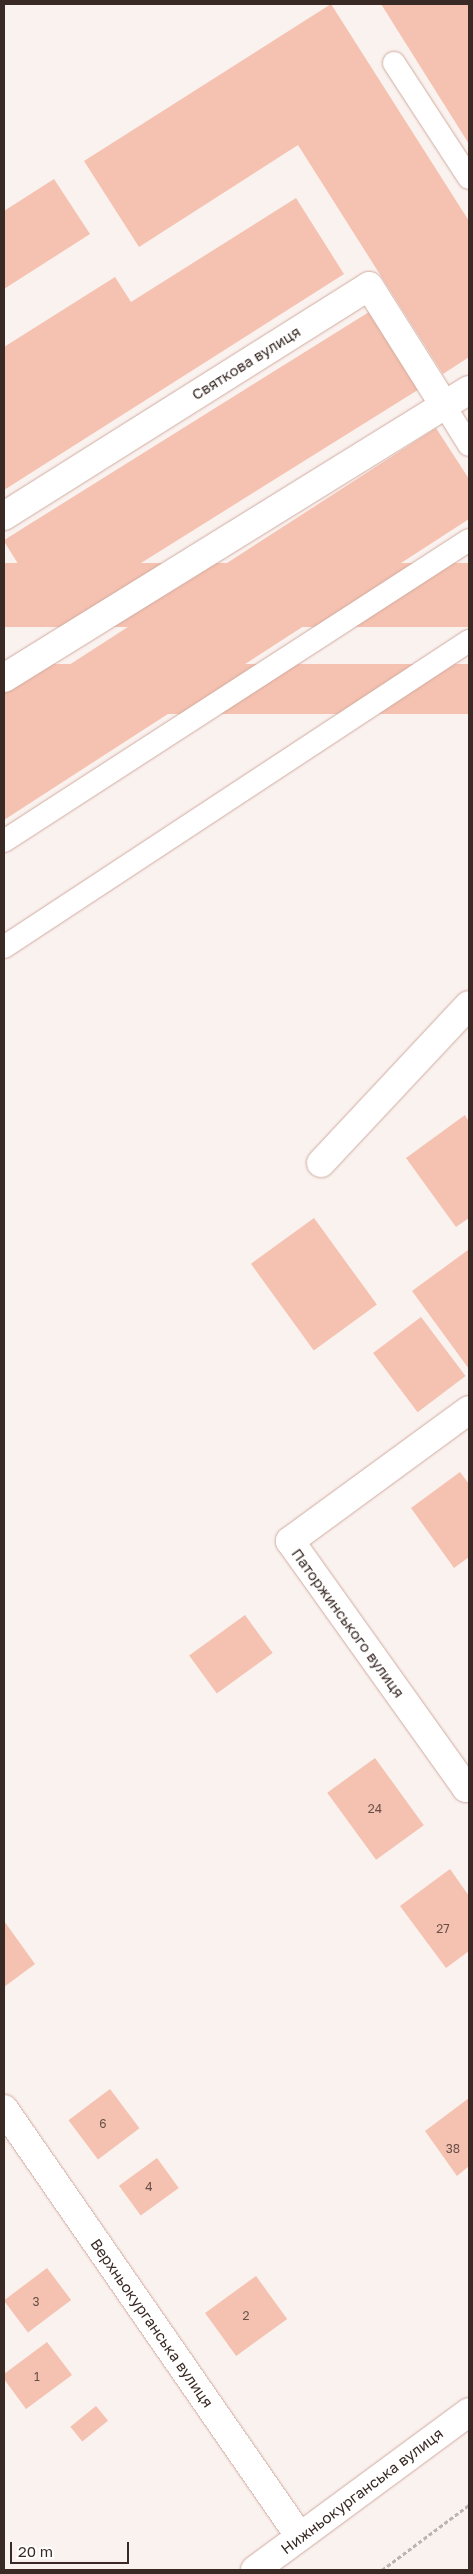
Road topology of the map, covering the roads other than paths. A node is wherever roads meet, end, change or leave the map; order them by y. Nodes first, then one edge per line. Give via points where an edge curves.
1 (394, 63) dead end
2 (469, 178) edge
3 (469, 390) edge
4 (444, 405) junction
5 (469, 445) edge
6 (4, 516) edge
7 (469, 540) edge
8 (469, 641) edge
9 (4, 678) edge
10 (4, 841) edge
11 (4, 947) edge
12 (469, 1005) edge
13 (321, 1163) dead end
14 (469, 1410) edge
15 (468, 1786) edge
16 (4, 2108) edge
17 (469, 2412) edge
18 (300, 2537) junction
19 (255, 2570) edge

1 - 2 lane
3 - 4 street
4 - 5 lane
4 - 6 street, Святкова вулиця via 369,286
4 - 9 street
7 - 10 lane
8 - 11 lane
12 - 13 street
14 - 15 street, Паторжинського вулиця via 290,1541
16 - 18 street, Верхньокурганська вулиця
17 - 18 street, Нижньокурганська вулиця
18 - 19 street, Нижньокурганська вулиця

